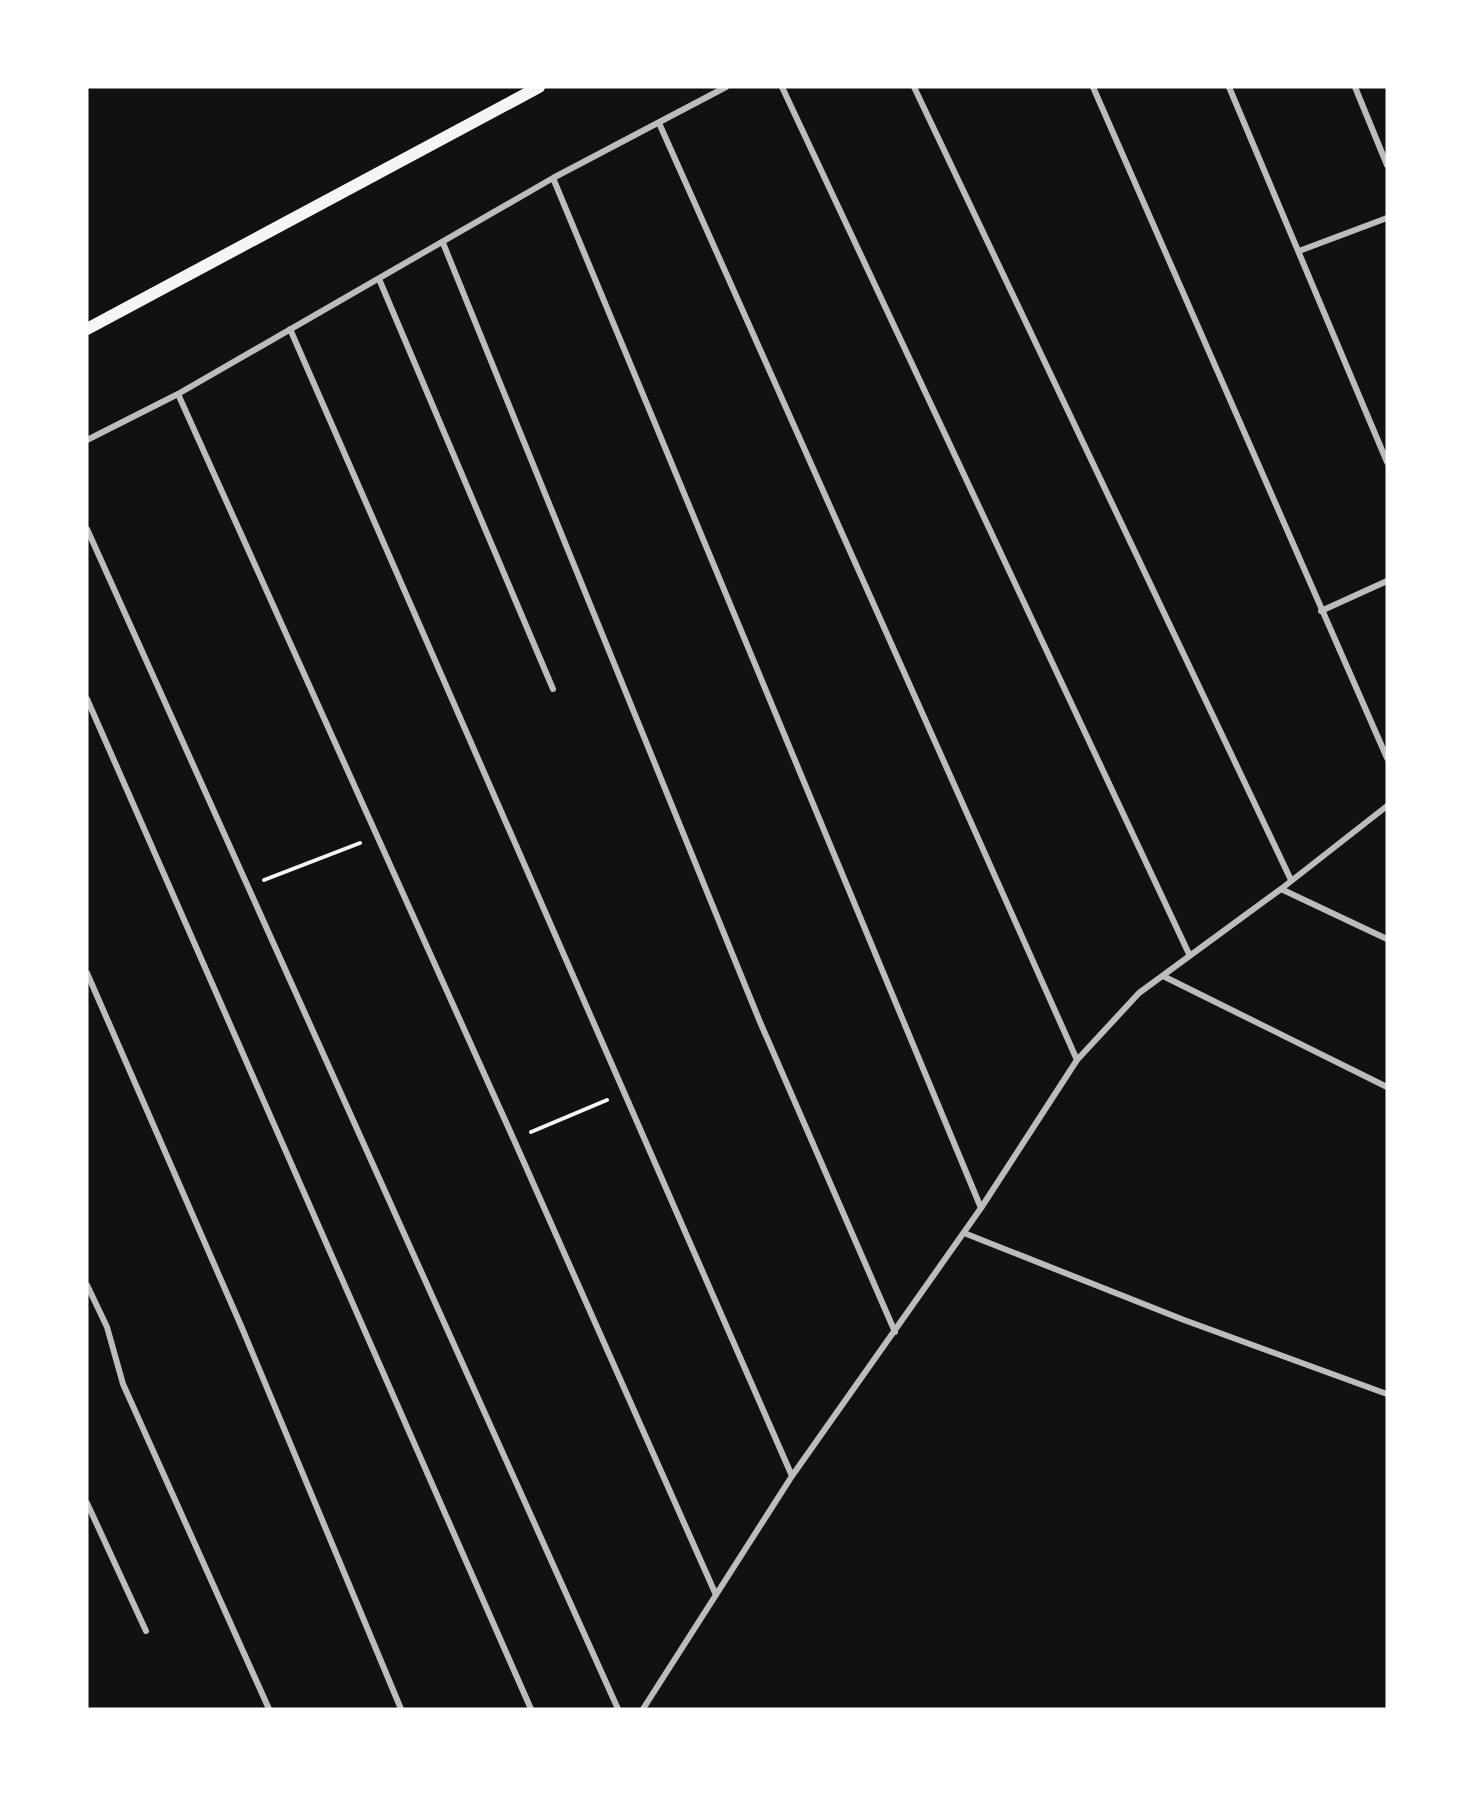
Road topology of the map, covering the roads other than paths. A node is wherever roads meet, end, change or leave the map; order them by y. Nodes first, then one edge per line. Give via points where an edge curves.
1 (539, 87) edge
2 (726, 87) edge
3 (782, 87) edge
4 (914, 87) edge
5 (1093, 87) edge
6 (1229, 87) edge
7 (1355, 87) edge
8 (659, 123) junction
9 (1387, 165) edge
10 (553, 178) junction
11 (1387, 218) edge
12 (443, 243) junction
13 (1299, 251) junction
14 (379, 279) junction
15 (87, 329) edge
16 (290, 329) junction
17 (178, 394) junction
18 (87, 440) edge
19 (1387, 462) edge
20 (87, 529) edge
21 (1387, 581) edge
22 (1321, 611) junction
23 (553, 689) dead end
24 (87, 699) edge
25 (1387, 758) edge
26 (1387, 806) edge
27 (1291, 880) junction
28 (1281, 889) junction
29 (1387, 939) edge
30 (1189, 954) junction
31 (87, 973) edge
32 (1163, 976) junction
33 (1077, 1060) junction
34 (1387, 1087) edge
35 (981, 1208) junction
36 (964, 1233) junction
37 (87, 1285) edge
38 (895, 1332) junction
39 (1387, 1394) edge
40 (792, 1476) junction
41 (87, 1503) edge
42 (716, 1595) junction
43 (146, 1631) dead end
44 (269, 1709) edge
45 (401, 1709) edge
46 (531, 1709) edge
47 (618, 1709) edge
48 (643, 1709) edge

1 - 15 main road
2 - 8 street
3 - 30 street
4 - 27 street
5 - 22 street
6 - 13 street
7 - 9 street
8 - 10 street
8 - 33 street
10 - 12 street
10 - 35 street
11 - 13 street
12 - 14 street
12 - 38 street via 760,1022
13 - 19 street
14 - 16 street
14 - 23 street
16 - 17 street
16 - 40 street
17 - 18 street
17 - 42 street
20 - 47 street
21 - 22 street
22 - 25 street
24 - 46 street
26 - 27 street
27 - 28 street
28 - 29 street
28 - 30 street
30 - 32 street
31 - 45 street via 242,1328
32 - 33 street via 1139,993
32 - 34 street
33 - 35 street
35 - 36 street
36 - 38 street
36 - 39 street via 1184,1320
37 - 44 street via 107,1327 123,1384
38 - 40 street
40 - 42 street
41 - 43 street
42 - 48 street

